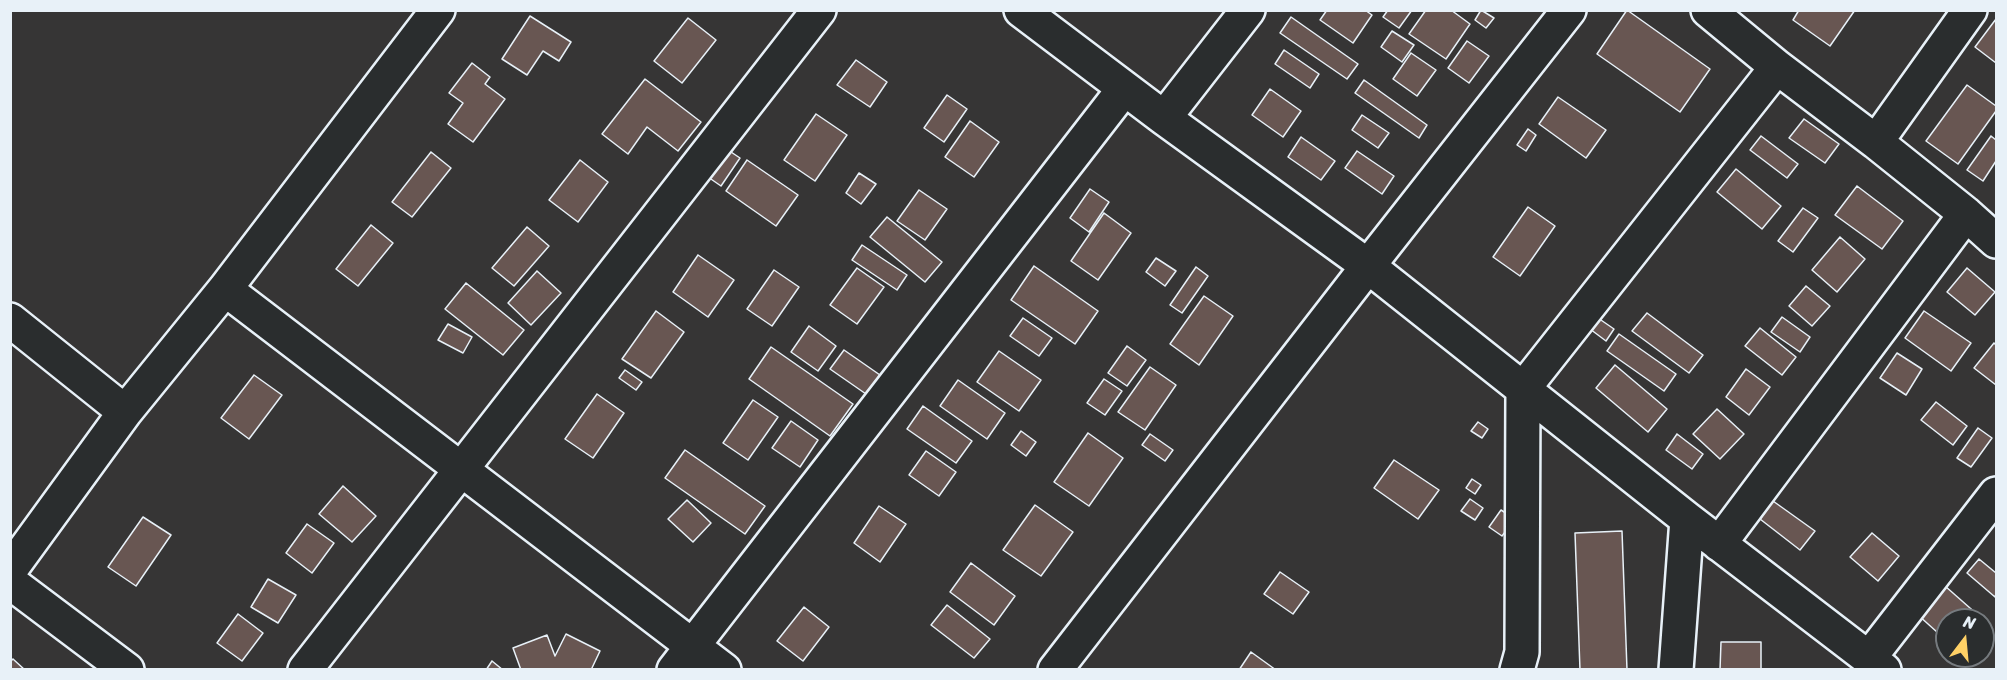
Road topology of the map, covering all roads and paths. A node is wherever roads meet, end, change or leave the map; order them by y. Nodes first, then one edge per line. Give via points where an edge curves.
1 (438, 10) edge
2 (819, 10) edge
3 (1021, 10) edge
4 (1248, 10) edge
5 (1569, 10) edge
6 (1970, 10) edge
7 (1708, 11) edge
8 (1778, 67) junction
9 (1124, 89) junction
10 (1164, 118) junction
11 (1876, 142) junction
12 (1966, 214) junction
13 (1996, 241) edge
14 (1368, 266) junction
15 (225, 289) junction
16 (10, 320) edge
17 (1522, 389) junction
18 (125, 412) junction
19 (462, 469) junction
20 (1996, 494) edge
21 (1687, 519) junction
22 (1719, 544) junction
23 (10, 570) edge
24 (10, 582) edge
25 (683, 657) edge
26 (1876, 664) edge
27 (127, 669) edge
28 (305, 669) edge
29 (724, 669) edge
30 (1055, 669) edge
31 (1517, 669) edge
32 (1676, 669) edge

1 - 15 street
2 - 19 street
3 - 9 street
4 - 10 street
5 - 14 street
6 - 11 street
7 - 8 street
8 - 11 street
8 - 17 street
9 - 10 street
9 - 25 street
10 - 14 street
11 - 12 street
12 - 13 street
12 - 22 street
14 - 17 street
14 - 30 street
15 - 18 street
15 - 19 street
16 - 18 street
17 - 21 street
17 - 31 street via 1522,652
18 - 23 street
19 - 25 street
19 - 28 street
20 - 26 street
21 - 22 street
21 - 32 street
22 - 26 street
24 - 27 street
25 - 29 street

